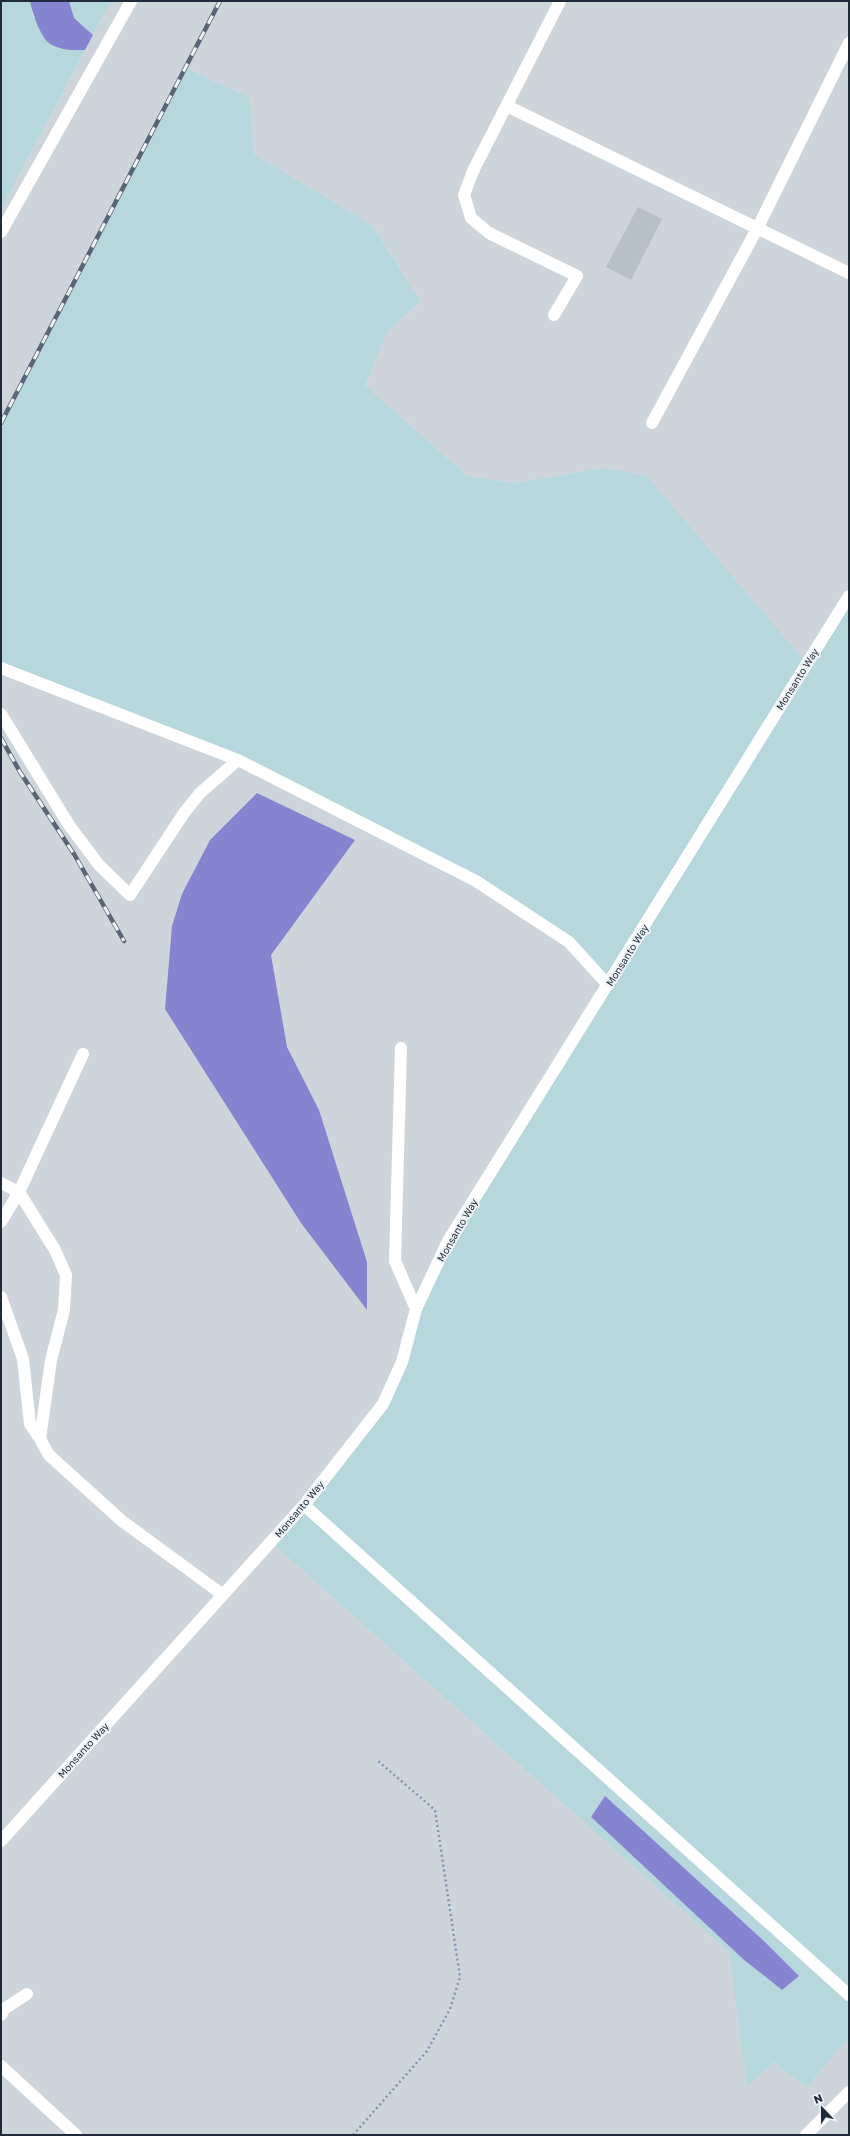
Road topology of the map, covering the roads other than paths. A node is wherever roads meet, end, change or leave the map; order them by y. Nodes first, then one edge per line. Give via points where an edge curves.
1 (131, 1) edge
2 (560, 1) edge
3 (849, 43) edge
4 (507, 106) junction
5 (757, 229) junction
6 (1, 232) edge
7 (849, 273) edge
8 (554, 315) dead end
9 (652, 423) dead end
10 (849, 596) edge
11 (1, 668) edge
12 (1, 714) edge
13 (238, 760) junction
14 (608, 985) junction
15 (400, 1048) dead end
16 (83, 1054) dead end
17 (1, 1183) edge
18 (19, 1192) junction
19 (1, 1222) edge
20 (1, 1297) edge
21 (416, 1308) junction
22 (40, 1439) junction
23 (304, 1505) junction
24 (223, 1595) junction
25 (1, 1841) edge
26 (27, 1994) dead end
27 (849, 1995) edge
28 (1, 2015) edge
29 (1, 2066) edge
30 (849, 2092) edge
31 (76, 2135) edge
32 (806, 2135) edge

1 - 6 street
2 - 4 street
3 - 5 street
4 - 5 street
4 - 8 street via 473,171 464,195 472,218 489,233 577,276
5 - 7 street
5 - 9 street
10 - 14 street, Monsanto Way
11 - 13 street
12 - 13 street via 69,825 99,865 130,895 200,793
13 - 14 street via 476,881 569,942
14 - 21 street, Monsanto Way via 448,1241
15 - 21 street via 395,1261
16 - 18 street
17 - 18 street
18 - 19 street
18 - 22 street via 55,1250 66,1275 64,1310 51,1360
20 - 22 street via 23,1358 30,1424
21 - 23 street, Monsanto Way via 402,1362 383,1404
22 - 24 street via 49,1456 122,1521
23 - 24 street, Monsanto Way
23 - 27 street
24 - 25 street, Monsanto Way
26 - 28 street via 4,2009
29 - 31 street
30 - 32 street

